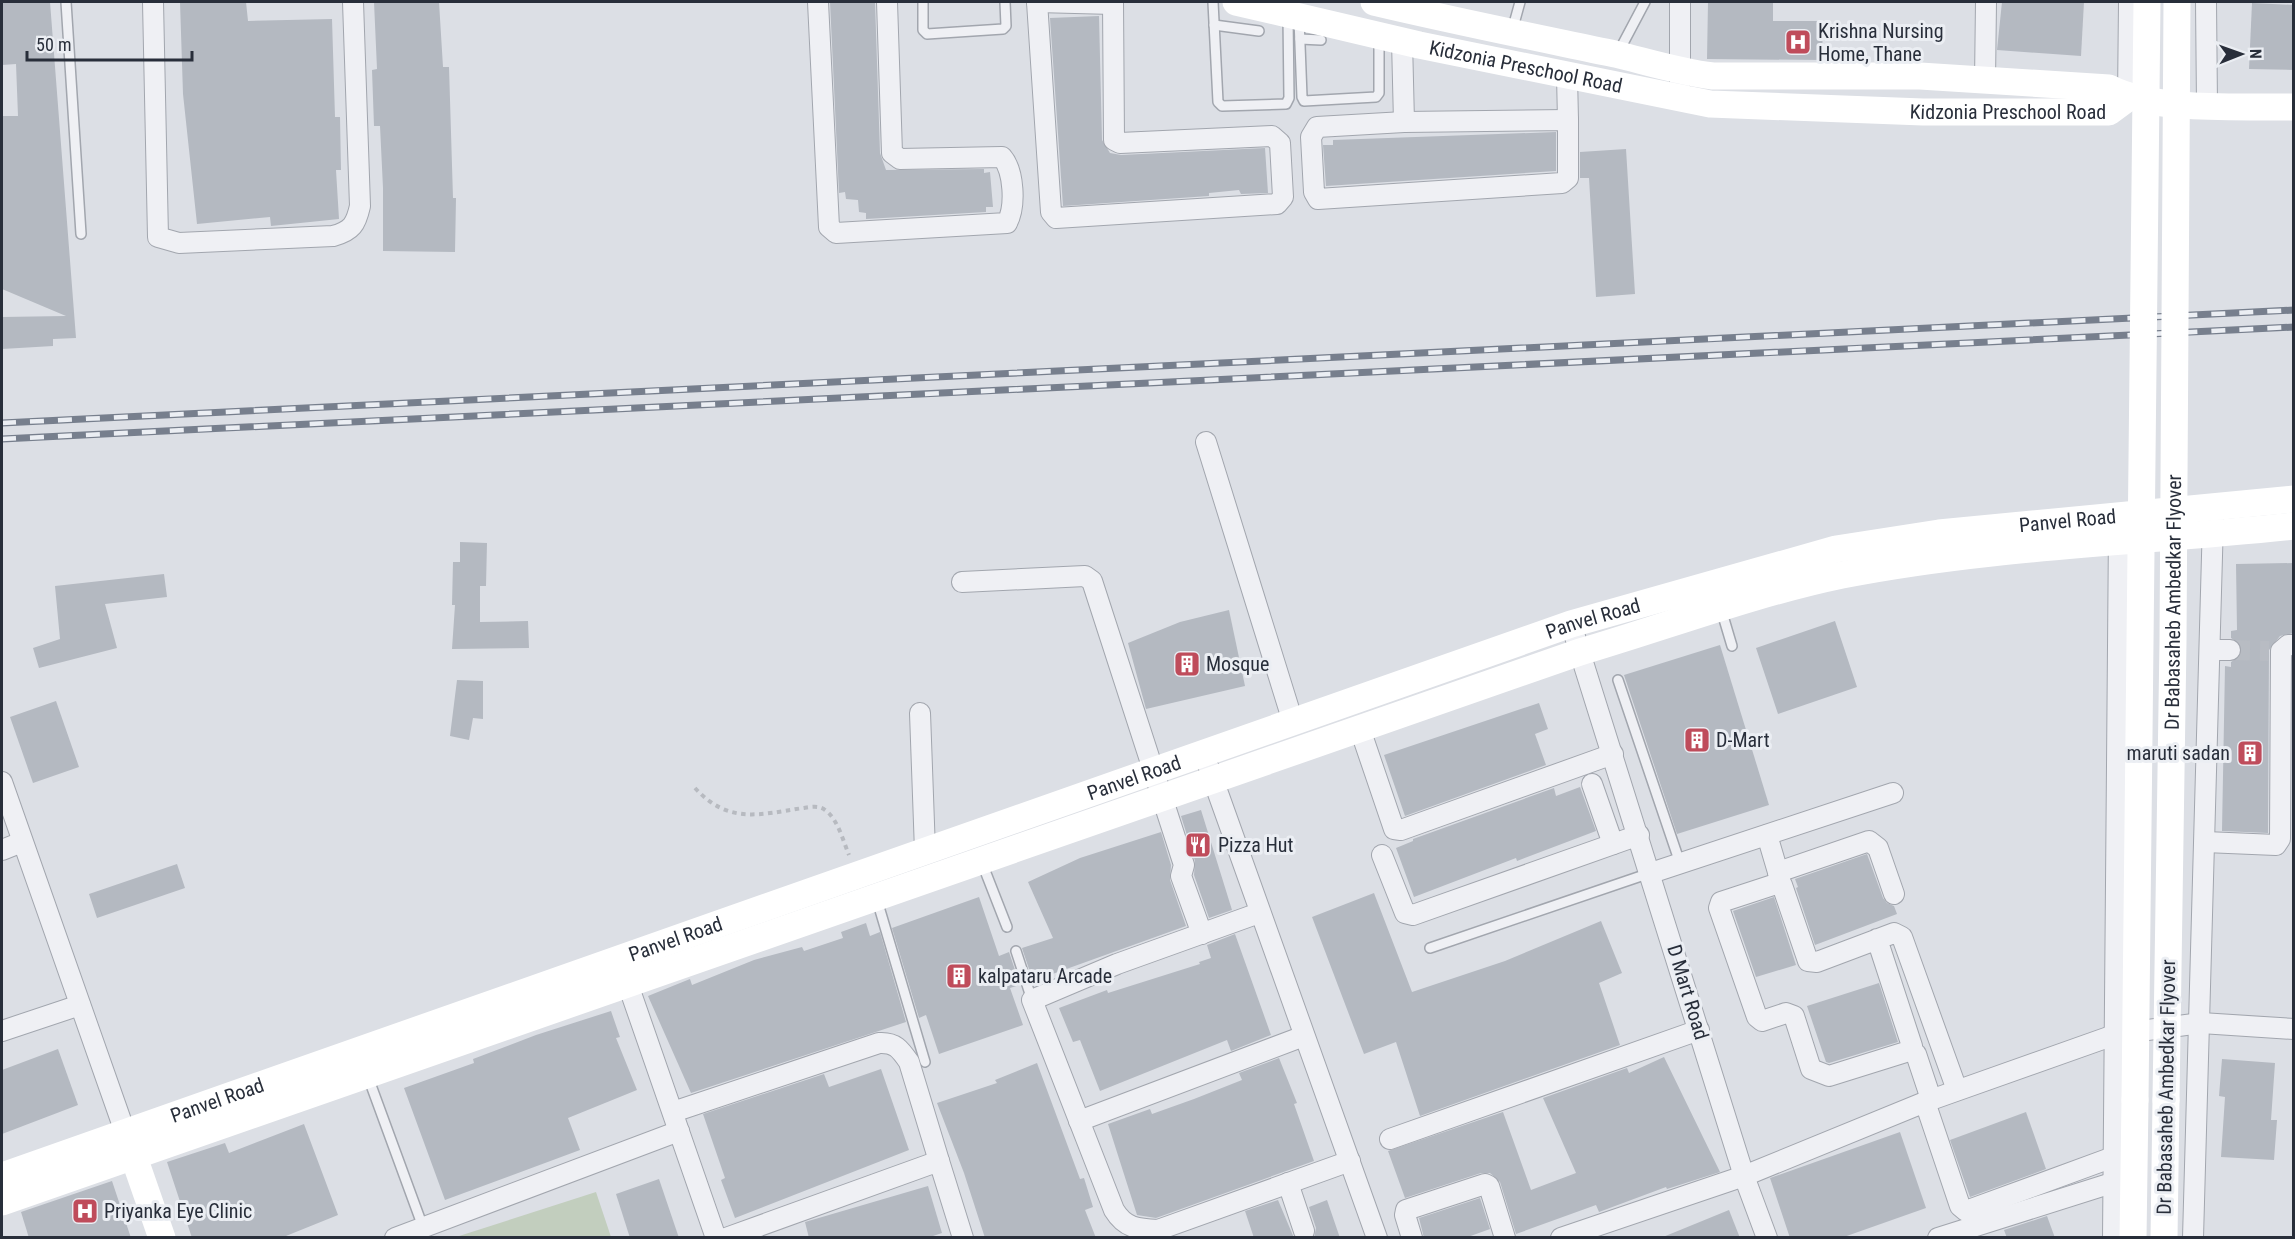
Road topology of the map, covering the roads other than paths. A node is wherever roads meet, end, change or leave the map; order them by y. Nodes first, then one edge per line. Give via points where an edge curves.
1 (66, 2) edge
2 (153, 2) edge
3 (353, 2) edge
4 (818, 2) edge
5 (887, 2) edge
6 (923, 2) edge
7 (1005, 2) edge
8 (1037, 2) edge
9 (1212, 2) edge
10 (1236, 2) edge
11 (1374, 2) edge
12 (1520, 2) edge
13 (1645, 2) edge
14 (1680, 2) edge
15 (1986, 2) edge
16 (2129, 2) edge
17 (2147, 2) edge
18 (2177, 2) edge
19 (2206, 2) edge
20 (1113, 3) edge
21 (1295, 23) junction
22 (1214, 25) junction
23 (1259, 31) dead end
24 (1511, 34) junction
25 (1390, 38) junction
26 (1321, 40) dead end
27 (1617, 55) junction
28 (1680, 72) junction
29 (1567, 76) junction
30 (1985, 81) junction
31 (2128, 98) junction
32 (1679, 99) junction
33 (2207, 105) junction
34 (2294, 106) edge
35 (1568, 120) junction
36 (1404, 122) junction
37 (81, 234) dead end
38 (1206, 442) dead end
39 (2294, 499) edge
40 (2213, 507) junction
41 (2120, 516) junction
42 (2294, 526) edge
43 (2212, 535) junction
44 (2119, 543) junction
45 (962, 582) dead end
46 (1721, 609) junction
47 (1571, 624) junction
48 (1732, 646) dead end
49 (2281, 649) edge
50 (2210, 650) junction
51 (2230, 650) tunnel mouth
52 (1580, 652) junction
53 (1618, 680) dead end
54 (920, 713) dead end
55 (1293, 722) junction
56 (1360, 729) junction
57 (1205, 753) junction
58 (1613, 754) junction
59 (1154, 771) junction
60 (1212, 780) junction
61 (2, 782) edge
62 (1592, 784) dead end
63 (1893, 793) dead end
64 (1161, 798) junction
65 (1639, 835) junction
66 (1767, 835) junction
67 (22, 842) junction
68 (2205, 842) junction
69 (1613, 844) junction
70 (2, 850) edge
71 (925, 851) junction
72 (1382, 855) dead end
73 (981, 861) junction
74 (1680, 863) junction
75 (1651, 873) junction
76 (1894, 894) dead end
77 (876, 897) junction
78 (1259, 913) junction
79 (1007, 927) dead end
80 (1202, 934) junction
81 (1877, 939) junction
82 (1430, 948) dead end
83 (1016, 951) dead end
84 (623, 971) junction
85 (1032, 1000) junction
86 (80, 1005) junction
87 (2201, 1023) junction
88 (2294, 1029) edge
89 (1699, 1030) junction
90 (2, 1031) edge
91 (2117, 1034) junction
92 (1304, 1036) junction
93 (1916, 1054) dead end
94 (925, 1062) dead end
95 (367, 1075) junction
96 (1957, 1090) junction
97 (1928, 1101) junction
98 (672, 1112) junction
99 (1078, 1120) junction
100 (679, 1131) junction
101 (1390, 1139) dead end
102 (129, 1144) junction
103 (2116, 1156) junction
104 (939, 1161) junction
105 (1350, 1161) junction
106 (2, 1176) edge
107 (1744, 1176) junction
108 (2115, 1182) junction
109 (1288, 1183) junction
110 (2, 1202) edge
111 (423, 1227) junction
112 (1304, 1231) dead end
113 (162, 1238) edge
114 (395, 1238) edge
115 (716, 1238) edge
116 (726, 1238) edge
117 (963, 1238) edge
118 (1377, 1238) edge
119 (1412, 1238) edge
120 (1505, 1238) edge
121 (1561, 1238) edge
122 (1767, 1238) edge
123 (1938, 1238) edge
124 (2113, 1238) edge
125 (2133, 1238) edge
126 (2164, 1238) edge
127 (2193, 1238) edge

1 - 37 lane
2 - 3 street via 158,237 179,243 333,236 348,232 357,221 360,206
4 - 5 street via 828,227 836,233 1007,223 1012,214 1010,166 1002,157 900,159 892,153
6 - 7 lane via 923,30 927,34 1003,29
8 - 20 street
8 - 20 street via 1051,212 1056,218 1277,204 1283,197 1280,143 1272,136 1120,143 1114,140
9 - 22 lane
10 - 21 street, Kidzonia Preschool Road
11 - 24 street, Kidzonia Preschool Road
12 - 24 lane
13 - 27 lane
14 - 28 street
15 - 30 street
16 - 31 street
17 - 125 street, Dr Babasaheb Ambedkar Flyover, bridge
18 - 126 street, Dr Babasaheb Ambedkar Flyover, bridge
19 - 33 street
21 - 22 lane via 1286,104 1222,106 1218,102
21 - 25 street, Kidzonia Preschool Road
21 - 25 lane via 1304,101 1376,98
21 - 26 lane
22 - 23 lane
24 - 27 street, Kidzonia Preschool Road
25 - 29 street, Kidzonia Preschool Road
25 - 36 street
27 - 28 street, Kidzonia Preschool Road
28 - 30 street, Kidzonia Preschool Road via 1737,77 1920,76
28 - 32 street
29 - 32 street, Kidzonia Preschool Road
29 - 35 street
30 - 31 street, Kidzonia Preschool Road via 2109,88
31 - 32 street, Kidzonia Preschool Road via 2109,112 1911,111 1710,104
31 - 33 street
33 - 34 street
35 - 36 street
35 - 36 street via 1568,178 1562,183 1318,198 1314,192 1311,137 1317,127
38 - 55 street
39 - 40 street, Panvel Road
40 - 41 street, Panvel Road
40 - 43 street
41 - 44 street
41 - 47 street, Panvel Road via 1939,532 1836,549
42 - 43 street, Panvel Road
43 - 44 street, Panvel Road
43 - 50 street
44 - 46 street, Panvel Road via 1944,558 1840,576
44 - 91 street
45 - 59 street via 1085,576 1092,581
46 - 48 lane
46 - 52 street, Panvel Road
47 - 52 street, D Mart Road
47 - 55 street, Panvel Road
49 - 68 street via 2280,838 2276,845
50 - 51 street
50 - 68 street
52 - 56 street, Panvel Road
52 - 58 street, D Mart Road
53 - 74 lane
54 - 71 street
55 - 57 street, Panvel Road
56 - 58 street via 1394,829 1401,830
56 - 60 street, Panvel Road
57 - 59 street, Panvel Road
57 - 60 street
58 - 65 street, D Mart Road
59 - 64 street
59 - 71 street, Panvel Road
60 - 64 street, Panvel Road
60 - 78 street
61 - 67 street
62 - 69 street
63 - 66 street
64 - 73 street, Panvel Road
64 - 80 street via 1184,865 1181,876
65 - 69 street
65 - 75 street, D Mart Road
66 - 74 street
66 - 76 street via 1779,876 1869,841 1878,848
67 - 70 street
67 - 86 street
68 - 87 street
69 - 72 street via 1413,915 1405,913
71 - 84 street, Panvel Road
73 - 77 street, Panvel Road
73 - 79 lane
74 - 75 street
75 - 82 lane
75 - 89 street, D Mart Road
77 - 84 street, Panvel Road
77 - 94 lane
78 - 80 street
78 - 92 street
80 - 85 street
81 - 81 street via 1816,962 1808,961 1782,885 1721,902 1719,908 1757,1017 1762,1021 1786,1013 1794,1016 1811,1069 1829,1076 1909,1051 1912,1046
81 - 96 street via 1894,933 1902,937
83 - 85 lane
84 - 95 street, Panvel Road
84 - 98 street
84 - 102 street, Panvel Road
85 - 99 street
86 - 90 street
86 - 102 street
87 - 88 street
87 - 91 street
87 - 127 street
89 - 101 street
89 - 107 street, D Mart Road
91 - 96 street
91 - 103 street
92 - 99 street
92 - 105 street
93 - 97 street
95 - 102 street, Panvel Road
95 - 111 lane
96 - 97 street
97 - 103 street via 1960,1206 1966,1211
97 - 107 street
98 - 100 street
98 - 104 street via 890,1042 909,1062
99 - 109 street via 1114,1210 1121,1222 1135,1229 1158,1230
100 - 111 street
100 - 115 street
102 - 106 street, Panvel Road
102 - 110 street, Panvel Road
102 - 113 street
103 - 108 street
104 - 116 street
104 - 117 street
105 - 109 street
105 - 118 street
107 - 121 street
107 - 122 street, D Mart Road
108 - 123 street
108 - 124 street
109 - 112 street
111 - 114 street
119 - 120 street via 1404,1215 1406,1210 1485,1184 1489,1186

